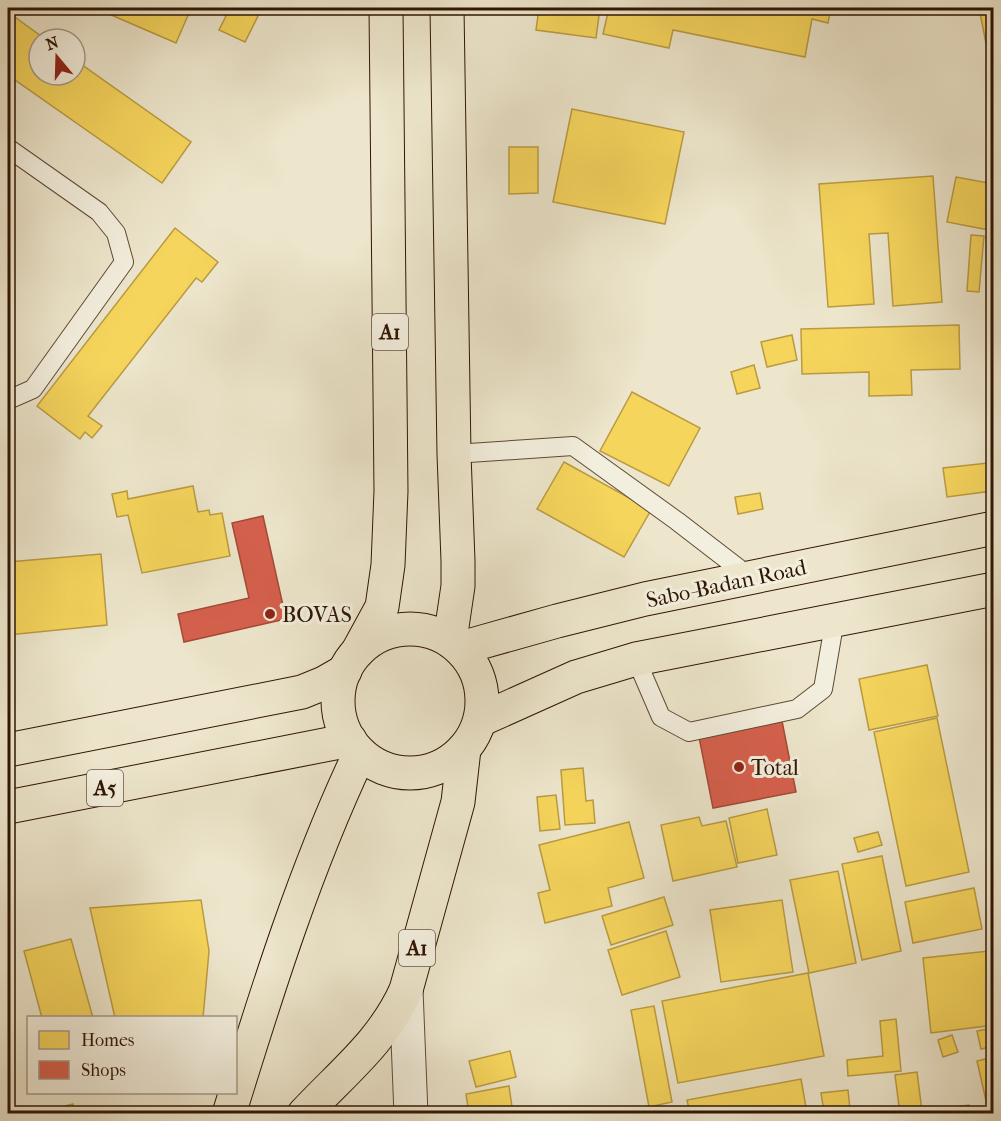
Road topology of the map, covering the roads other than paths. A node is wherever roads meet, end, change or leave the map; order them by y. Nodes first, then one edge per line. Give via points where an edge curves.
1 (386, 8) edge
2 (447, 8) edge
3 (8, 148) edge
4 (8, 400) edge
5 (454, 454) junction
6 (993, 528) edge
7 (751, 578) junction
8 (993, 589) edge
9 (835, 619) junction
10 (455, 644) junction
11 (636, 659) junction
12 (351, 661) junction
13 (480, 720) junction
14 (355, 747) junction
15 (464, 749) junction
16 (8, 750) edge
17 (8, 807) edge
18 (406, 990) junction
19 (237, 1087) edge
20 (235, 1094) edge
21 (229, 1113) edge
22 (304, 1113) edge
23 (411, 1113) edge

1 - 12 highway, A1 via 391,502 388,565 382,607
2 - 5 highway
3 - 4 lane via 99,212 116,233 124,262 33,389
5 - 7 lane via 573,446
5 - 10 highway via 458,586
6 - 7 highway, Sabo-Badan Road
7 - 10 highway, Sabo-Badan Road
8 - 9 highway
9 - 11 highway
9 - 11 lane via 823,688 797,709 689,732 661,717
10 - 12 highway via 427,630 402,629 379,636
10 - 13 highway via 473,664 480,681
11 - 13 highway via 576,677
12 - 14 highway via 339,688 338,706 342,724
12 - 16 highway via 324,683 302,692
13 - 15 highway
14 - 15 highway via 373,763 404,772 436,768
14 - 17 highway, A5 via 203,768
14 - 19 highway via 277,959
15 - 18 highway, A1 via 458,802
18 - 22 highway, A1 via 380,1036
18 - 23 street
20 - 21 highway

